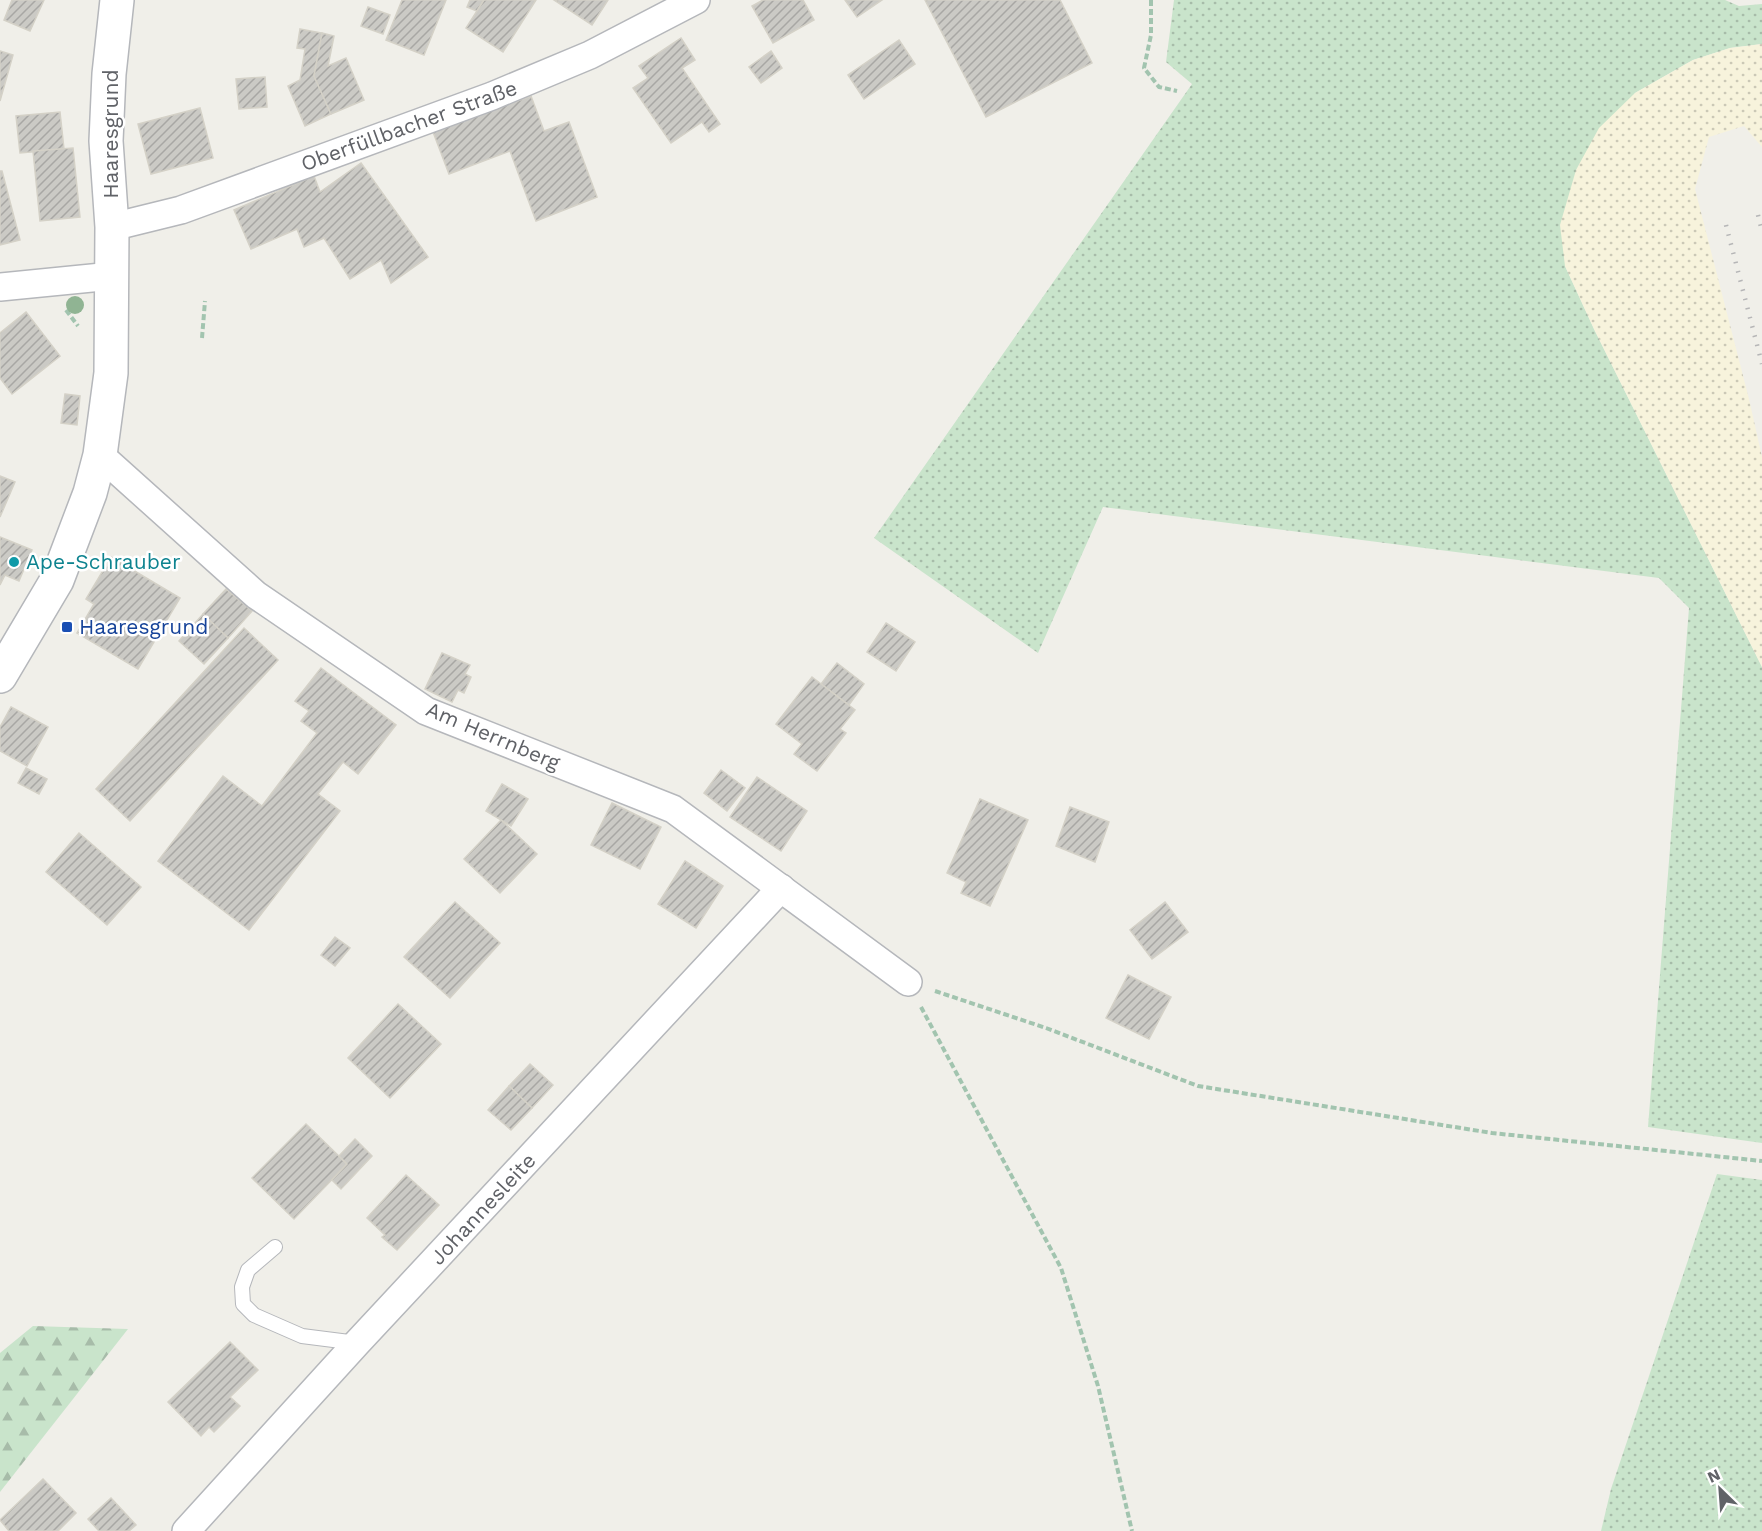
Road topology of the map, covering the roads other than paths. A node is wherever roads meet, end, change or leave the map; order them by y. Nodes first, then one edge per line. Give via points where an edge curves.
1 (117, 0) edge
2 (696, 0) edge
3 (112, 227) junction
4 (112, 276) junction
5 (0, 287) edge
6 (100, 455) junction
7 (0, 676) edge
8 (781, 888) junction
9 (908, 982) road end
10 (275, 1247) dead end
11 (357, 1343) junction
12 (186, 1531) edge

1 - 3 street, Haaresgrund via 106,141
2 - 3 street, Oberfüllbacher Straße via 590,55 492,96 181,210
3 - 4 street, Haaresgrund
4 - 5 street
4 - 6 street, Haaresgrund via 111,373
6 - 7 street, Haaresgrund via 57,580
6 - 8 street, Am Herrnberg via 255,595 426,711 673,809
8 - 9 street, Am Herrnberg
8 - 11 street, Johannesleite
10 - 11 lane via 248,1270 242,1287 243,1304 254,1315 302,1336
11 - 12 street, Johannesleite

